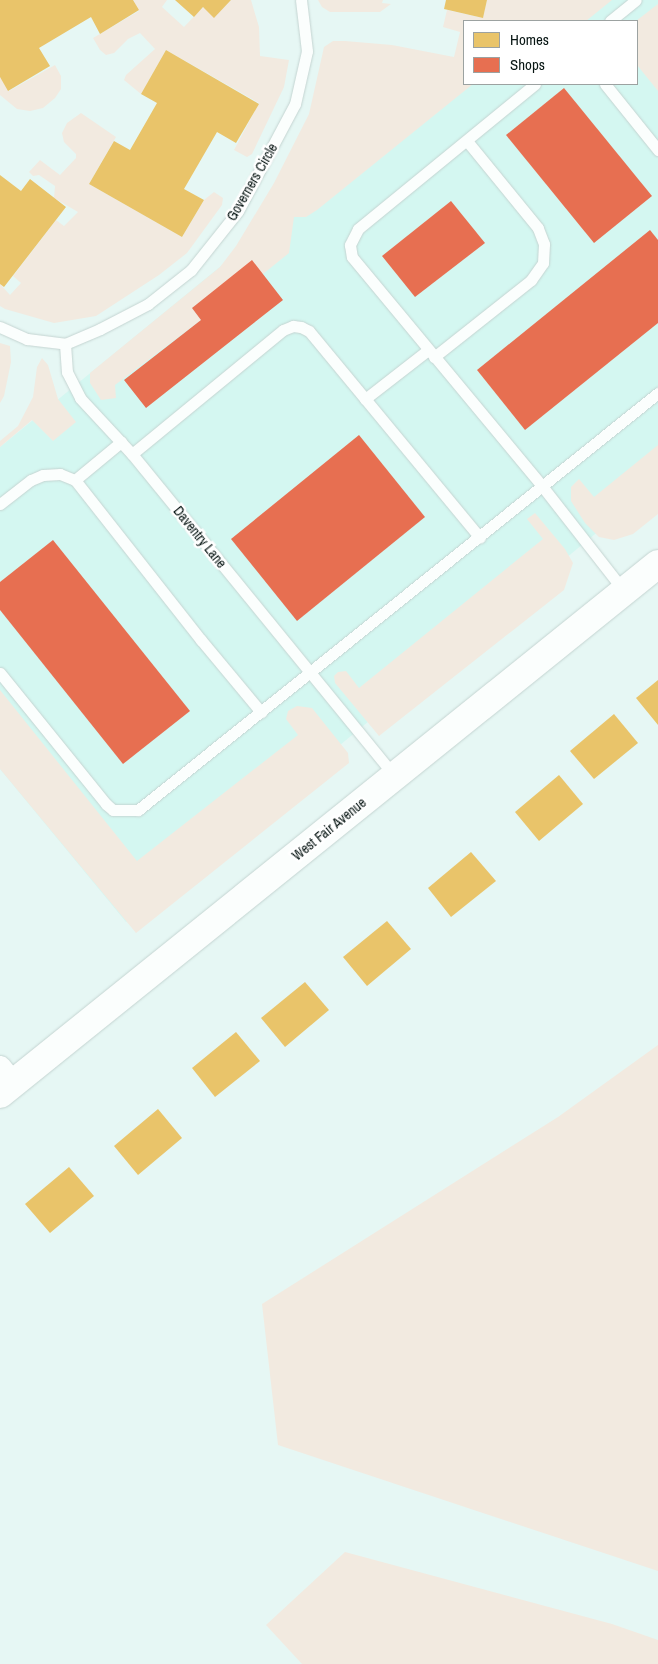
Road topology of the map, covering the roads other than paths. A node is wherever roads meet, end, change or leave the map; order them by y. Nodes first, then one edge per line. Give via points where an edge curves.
1 (301, 0) edge
2 (636, 0) edge
3 (611, 20) edge
4 (534, 85) edge
5 (606, 85) edge
6 (467, 141) junction
7 (658, 150) edge
8 (0, 327) edge
9 (65, 344) junction
10 (431, 353) junction
11 (658, 393) edge
12 (365, 399) junction
13 (121, 442) junction
14 (132, 454) junction
15 (75, 480) junction
16 (542, 486) junction
17 (0, 504) edge
18 (480, 538) junction
19 (658, 564) edge
20 (624, 591) junction
21 (311, 673) junction
22 (0, 674) edge
23 (261, 712) junction
24 (395, 776) junction
25 (5, 1081) edge

1 - 9 lane, Governers Circle via 307,51 295,104 238,211 192,270 148,304 100,330
2 - 3 lane
4 - 6 lane
5 - 7 lane
6 - 10 lane via 538,228 544,244 543,263 531,280
6 - 10 lane via 358,229 350,245 352,257
8 - 9 lane via 27,339
9 - 13 lane, Daventry Lane via 67,372 80,398
10 - 12 lane
10 - 16 lane
11 - 16 lane
12 - 14 lane via 309,332 293,326 283,330
12 - 18 lane
13 - 14 lane, Daventry Lane
13 - 15 lane
14 - 21 lane, Daventry Lane
15 - 17 lane via 60,474 43,475 31,480
15 - 23 lane via 200,640
16 - 18 lane
16 - 20 lane
18 - 21 lane
19 - 20 street, West Fair Avenue
20 - 24 street, West Fair Avenue
21 - 23 lane
21 - 24 lane, Daventry Lane
22 - 23 lane via 113,810 138,810
24 - 25 street, West Fair Avenue

